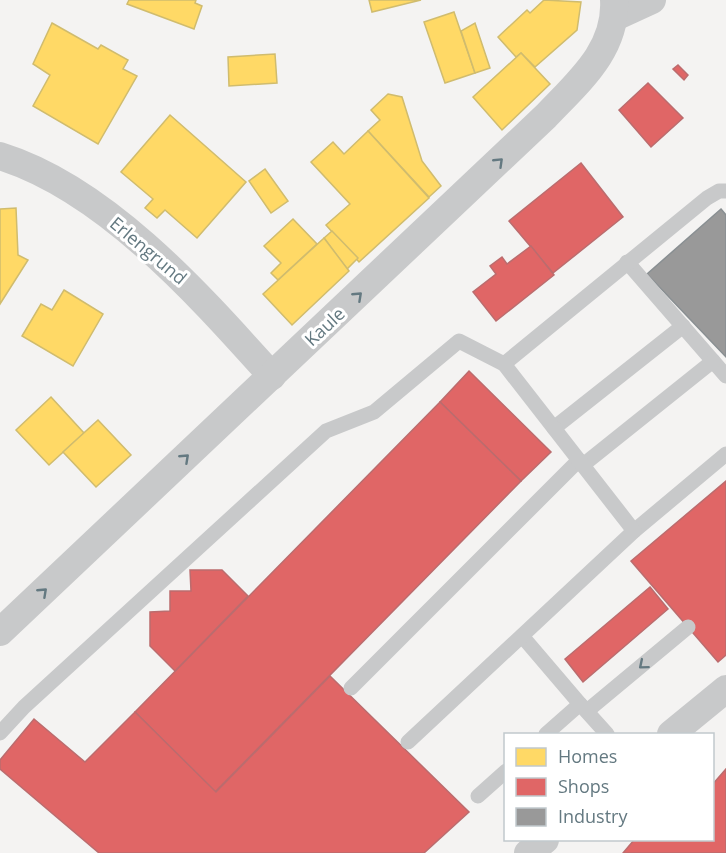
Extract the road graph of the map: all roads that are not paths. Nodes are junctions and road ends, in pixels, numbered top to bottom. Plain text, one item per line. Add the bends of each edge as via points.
1 (652, 0) edge
2 (614, 9) edge
3 (0, 156) edge
4 (726, 191) edge
5 (627, 262) junction
6 (683, 326) junction
7 (713, 361) junction
8 (504, 364) junction
9 (272, 376) junction
10 (726, 376) edge
11 (554, 428) junction
12 (726, 454) edge
13 (581, 462) junction
14 (634, 531) junction
15 (688, 627) dead end
16 (0, 632) edge
17 (522, 636) junction
18 (351, 688) dead end
19 (726, 689) edge
20 (583, 708) junction
21 (0, 733) edge
22 (549, 733) edge
23 (605, 733) edge
24 (673, 733) edge
25 (408, 742) dead end
26 (504, 773) edge
27 (478, 796) dead end
28 (543, 841) edge
29 (528, 853) edge

1 - 2 street
9 -> 2 street, Kaule via 546,116 590,69 607,43
3 - 9 street, Erlengrund via 25,164 81,196 171,267
4 - 5 lane via 706,198
5 - 6 lane
5 - 8 lane
6 - 7 lane
6 - 11 lane
7 - 10 lane
7 - 13 lane
8 - 11 lane
8 - 21 lane via 459,341 374,412 326,431
16 -> 9 street, Kaule
11 - 13 lane
12 - 14 lane
13 - 14 lane
13 - 18 lane
14 - 17 lane
15 -> 20 lane
17 - 20 lane
17 - 25 lane
19 - 24 street
20 - 22 lane
20 - 23 lane
26 - 27 lane
28 - 29 street

